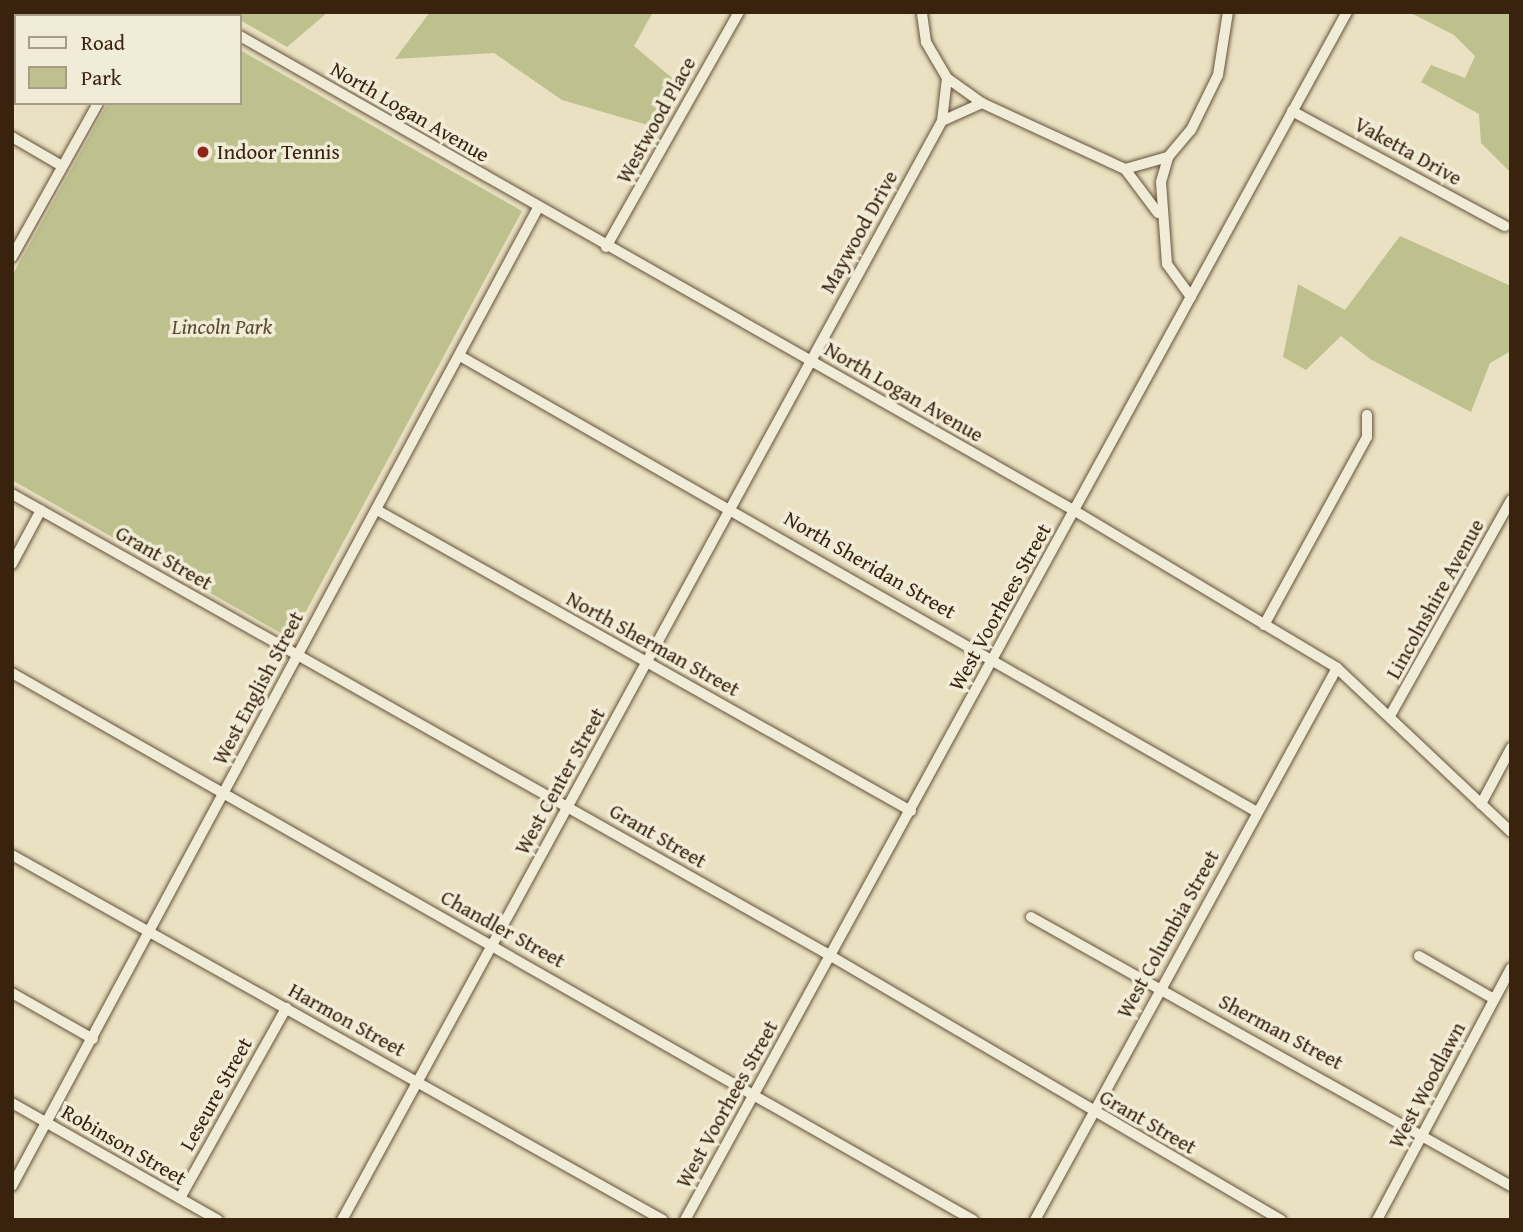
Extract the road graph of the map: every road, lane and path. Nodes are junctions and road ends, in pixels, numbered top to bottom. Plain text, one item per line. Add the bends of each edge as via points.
1 (738, 12) edge
2 (922, 12) edge
3 (1228, 12) edge
4 (1347, 12) edge
5 (242, 37) edge
6 (947, 78) junction
7 (982, 103) junction
8 (97, 105) edge
9 (1292, 111) junction
10 (942, 121) junction
11 (12, 137) edge
12 (1168, 157) junction
13 (62, 166) junction
14 (1125, 169) junction
15 (538, 208) junction
16 (1158, 213) junction
17 (1504, 226) dead end
18 (606, 247) junction
19 (12, 257) edge
20 (1191, 297) junction
21 (460, 356) junction
22 (811, 361) junction
23 (1367, 415) dead end
24 (12, 494) edge
25 (1511, 500) edge
26 (731, 508) junction
27 (41, 510) junction
28 (377, 510) junction
29 (1075, 511) junction
30 (12, 564) edge
31 (1264, 625) junction
32 (297, 656) junction
33 (994, 660) junction
34 (647, 662) junction
35 (1337, 668) junction
36 (12, 673) edge
37 (1391, 714) junction
38 (1511, 748) edge
39 (223, 794) junction
40 (1480, 804) junction
41 (569, 807) junction
42 (911, 811) junction
43 (1257, 812) junction
44 (1511, 832) edge
45 (12, 855) edge
46 (1031, 917) dead end
47 (149, 932) junction
48 (494, 946) junction
49 (1419, 956) dead end
50 (831, 957) junction
51 (1511, 968) edge
52 (1160, 990) junction
53 (12, 993) edge
54 (1494, 999) junction
55 (286, 1008) junction
56 (93, 1039) junction
57 (419, 1082) junction
58 (755, 1092) junction
59 (12, 1103) edge
60 (1093, 1113) junction
61 (48, 1123) junction
62 (1422, 1135) junction
63 (12, 1186) edge
64 (1511, 1186) edge
65 (180, 1198) junction
66 (218, 1220) edge
67 (342, 1220) edge
68 (663, 1220) edge
69 (685, 1220) edge
70 (973, 1220) edge
71 (1035, 1220) edge
72 (1281, 1220) edge
73 (1377, 1220) edge

1 - 18 street, Westwood Place
2 - 6 street via 926,42
3 - 12 street via 1218,75 1191,130
4 - 9 street, West Voorhees Street
5 - 15 street, North Logan Avenue
6 - 7 street
6 - 10 street, Maywood Drive
7 - 10 street
7 - 14 street
8 - 13 street
9 - 17 street, Vaketta Drive
9 - 20 street, West Voorhees Street
10 - 22 street, Maywood Drive
11 - 13 street
12 - 14 street
12 - 16 street
13 - 19 street
14 - 16 street
15 - 18 street, North Logan Avenue
15 - 21 street, West English Street
16 - 20 street via 1172,279
18 - 22 street, North Logan Avenue
20 - 29 street, West Voorhees Street
21 - 26 street, North Sheridan Street
21 - 28 street, West English Street
22 - 26 street, West Center Street
22 - 29 street, North Logan Avenue
23 - 31 street via 1367,437
24 - 27 street, Grant Street
25 - 37 street, Lincolnshire Avenue
26 - 33 street, North Sheridan Street
26 - 34 street, West Center Street
27 - 30 street
27 - 32 street, Grant Street
28 - 32 street, West English Street
28 - 34 street, North Sherman Street
29 - 31 street, North Logan Avenue
29 - 33 street, West Voorhees Street
31 - 35 street, North Logan Avenue
32 - 39 street, West English Street
32 - 41 street, Grant Street
33 - 42 street, West Voorhees Street
33 - 43 street, North Sheridan Street
34 - 41 street, West Center Street
34 - 42 street, North Sherman Street
35 - 37 street, North Logan Avenue
35 - 43 street, West Columbia Street
36 - 39 street, Chandler Street
37 - 40 street, North Logan Avenue
38 - 40 street
39 - 47 street, West English Street
39 - 48 street, Chandler Street
40 - 44 street, North Logan Avenue
41 - 48 street, West Center Street
41 - 50 street, Grant Street
42 - 50 street, West Voorhees Street
43 - 52 street, West Columbia Street
45 - 47 street, Harmon Street
46 - 52 street, Sherman Street
47 - 55 street, Harmon Street
47 - 56 street, West English Street
48 - 57 street, West Center Street
48 - 58 street, Chandler Street
49 - 54 street
50 - 58 street, West Voorhees Street
50 - 60 street, Grant Street
51 - 54 street, West Woodlawn
52 - 60 street, West Columbia Street
52 - 62 street, Sherman Street
53 - 56 street
54 - 62 street, West Woodlawn
55 - 57 street, Harmon Street
55 - 65 street, Leseure Street
56 - 61 street, West English Street
57 - 67 street, West Center Street
57 - 68 street, Harmon Street
58 - 69 street, West Voorhees Street
58 - 70 street, Chandler Street
59 - 61 street, Robinson Street
60 - 71 street, West Columbia Street
60 - 72 street, Grant Street
61 - 63 street, West English Street
61 - 65 street, Robinson Street
62 - 64 street, Sherman Street
62 - 73 street, West Woodlawn
65 - 66 street, Robinson Street

